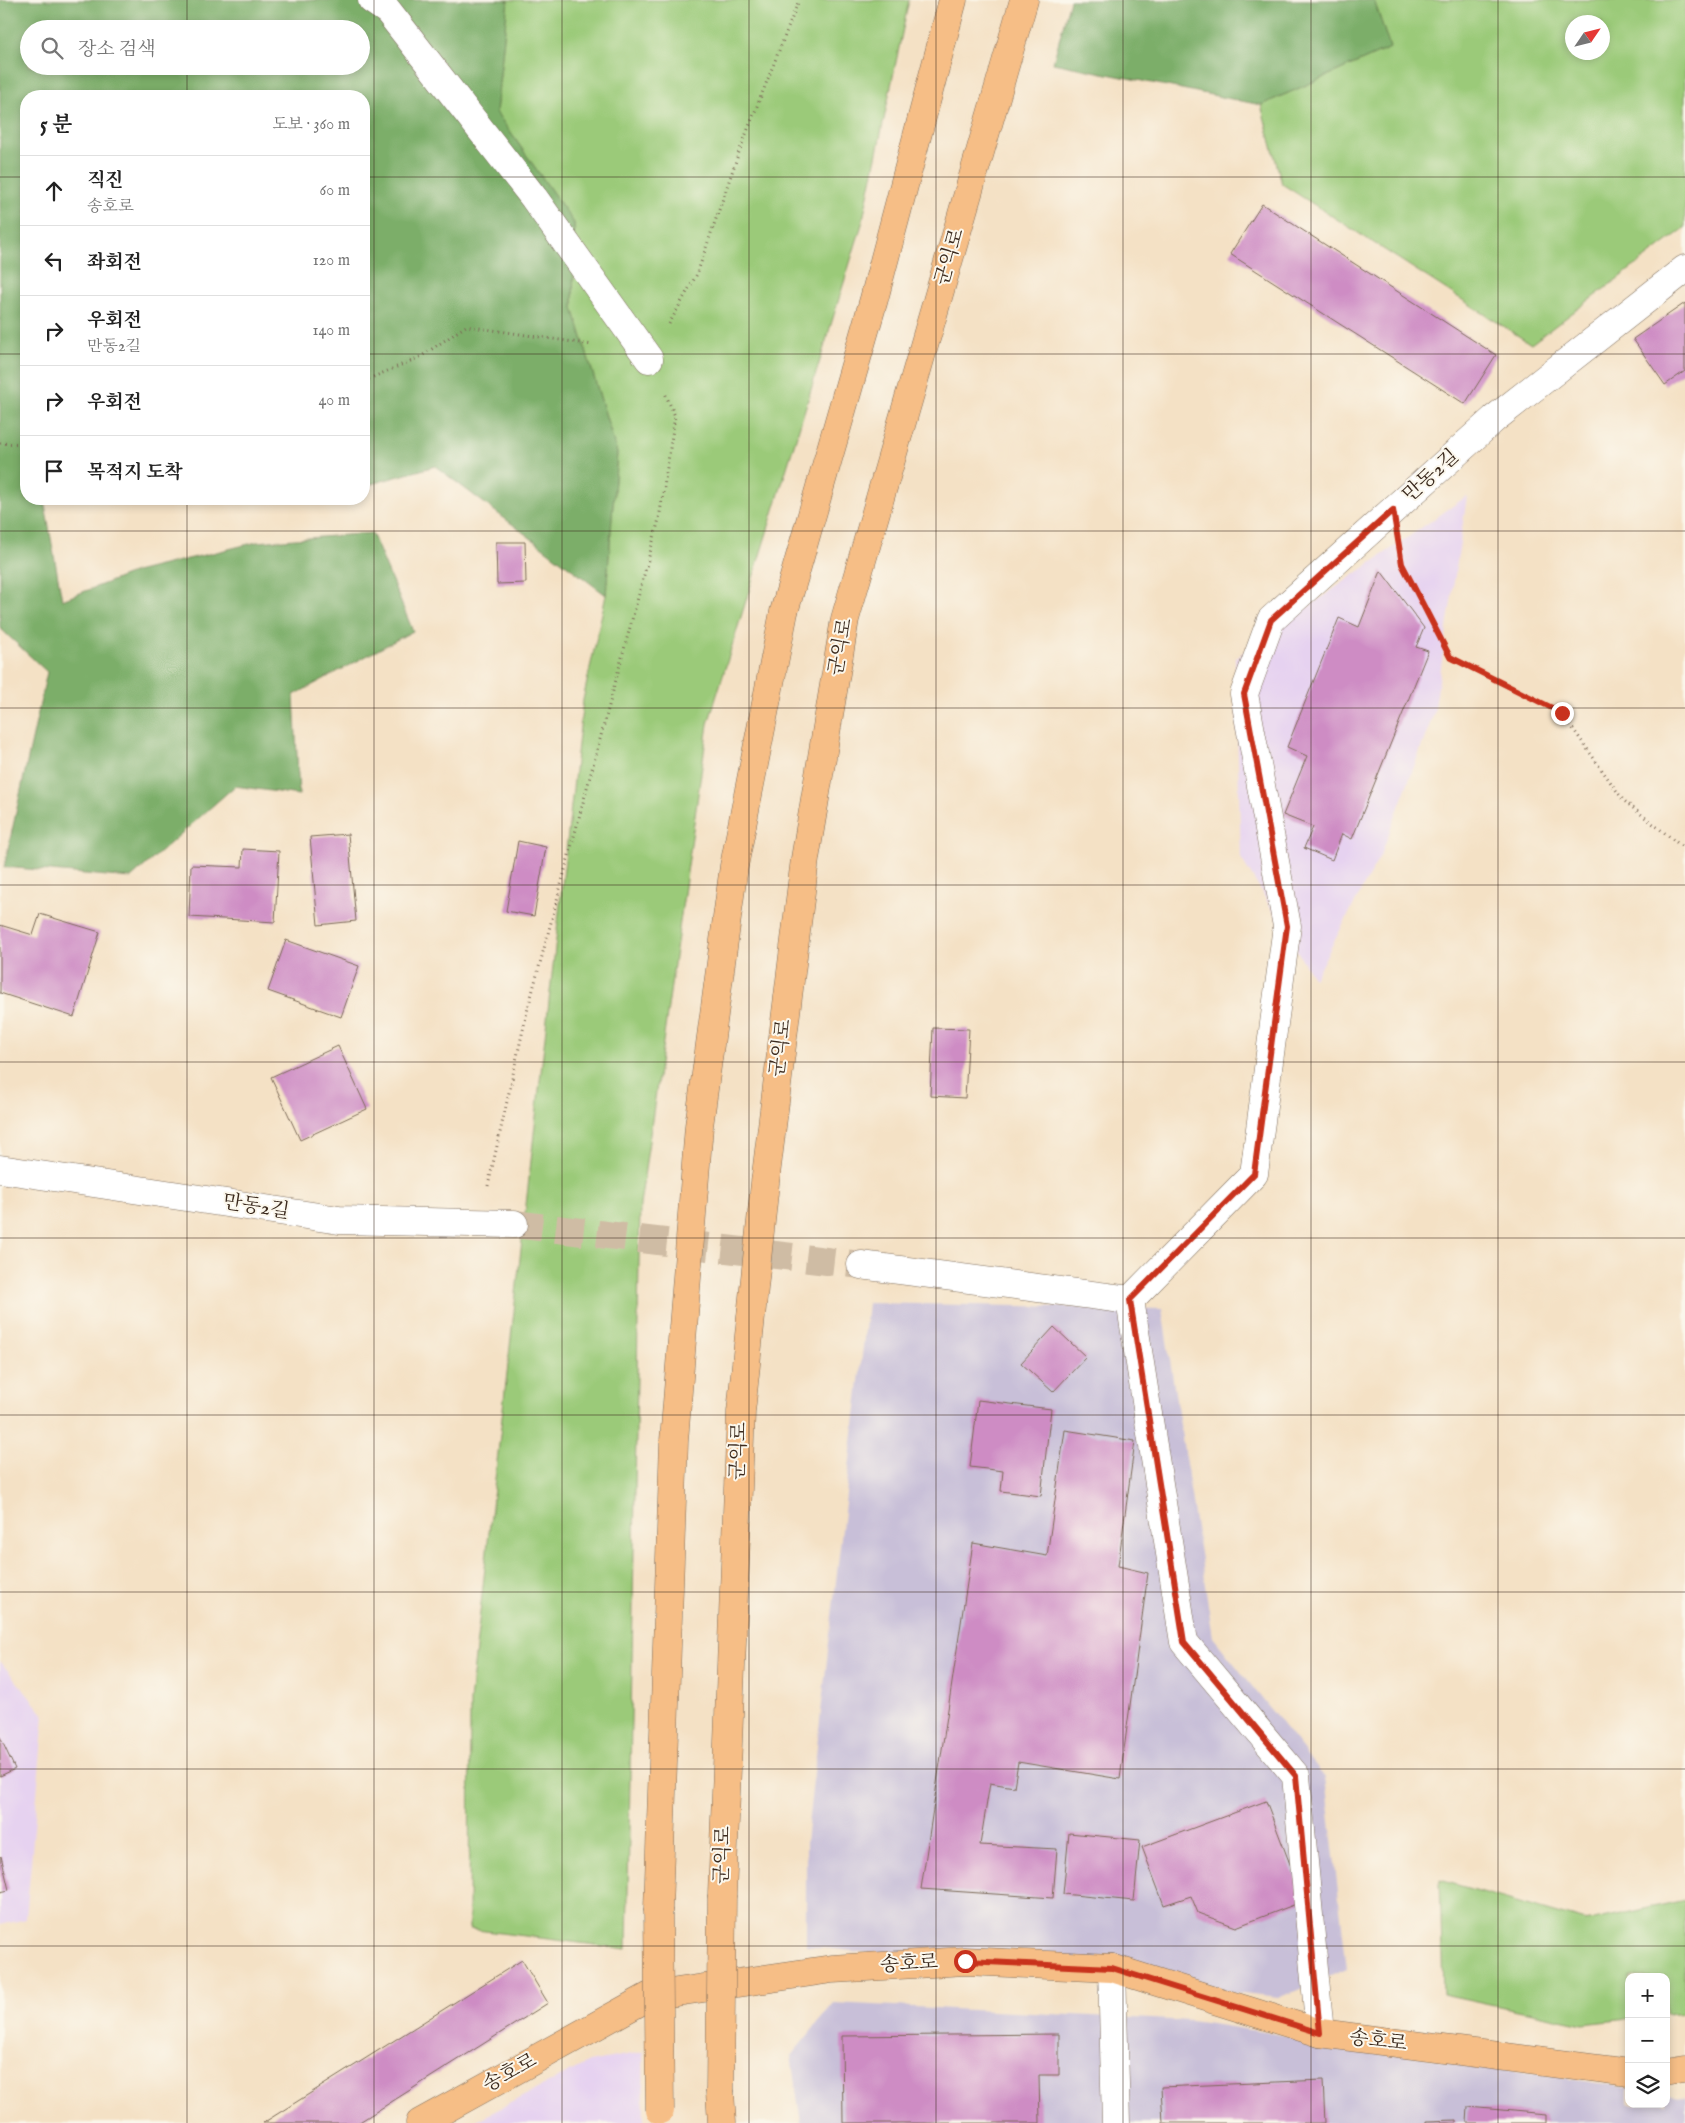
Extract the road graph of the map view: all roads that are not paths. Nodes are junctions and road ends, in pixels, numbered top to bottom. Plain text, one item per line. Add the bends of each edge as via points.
1 (372, 0) edge
2 (953, 0) edge
3 (1024, 0) edge
4 (1685, 269) edge
5 (649, 359) road end
6 (0, 1169) edge
7 (514, 1224) tunnel mouth
8 (861, 1265) tunnel mouth
9 (1130, 1300) junction
10 (1112, 1968) junction
11 (1320, 2033) junction
12 (1685, 2068) edge
13 (1670, 2070) edge
14 (1625, 2073) edge
15 (660, 2116) edge
16 (420, 2123) edge
17 (722, 2123) edge
18 (1116, 2123) edge

1 - 5 street via 388,11 534,198
2 - 15 main road, bridge via 874,299 784,612 734,866 700,1126 674,1440 658,1909
3 - 17 main road, 군익로, bridge via 845,619 805,859 766,1173 741,1412 722,1895
4 - 9 street, 만동2길 via 1494,419 1271,620 1244,694 1287,926 1254,1174
6 - 7 street, 만동2길 via 339,1220
8 - 9 street
9 - 11 street via 1184,1642 1296,1776
10 - 11 main road, 송호로
10 - 16 main road, 송호로 via 965,1961 832,1969 650,1996
10 - 18 street
11 - 14 main road, 송호로
12 - 13 main road

